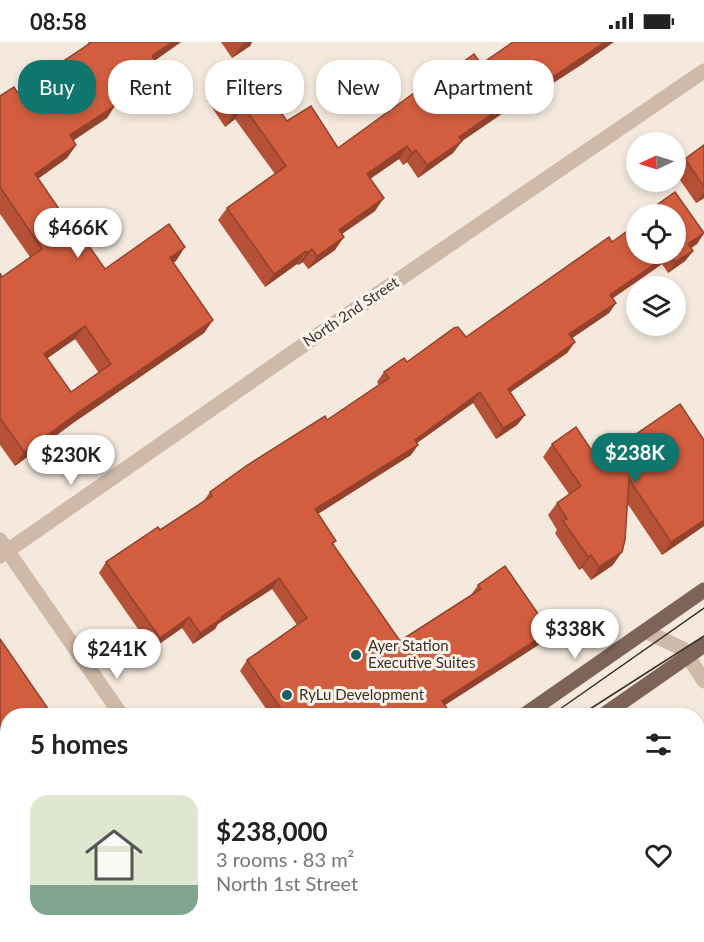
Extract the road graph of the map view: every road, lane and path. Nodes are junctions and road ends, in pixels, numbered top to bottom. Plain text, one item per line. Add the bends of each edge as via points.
1 (704, 71) edge
2 (3, 549) edge
3 (704, 590) edge
4 (645, 631) junction
5 (704, 645) edge
6 (687, 656) junction
7 (704, 681) edge
8 (116, 708) edge
9 (534, 708) edge
10 (613, 708) edge

1 - 2 street, North 2nd Street
2 - 8 street
3 - 4 main road
4 - 6 street via 683,649
4 - 9 main road
5 - 6 main road
6 - 7 street
6 - 10 main road

